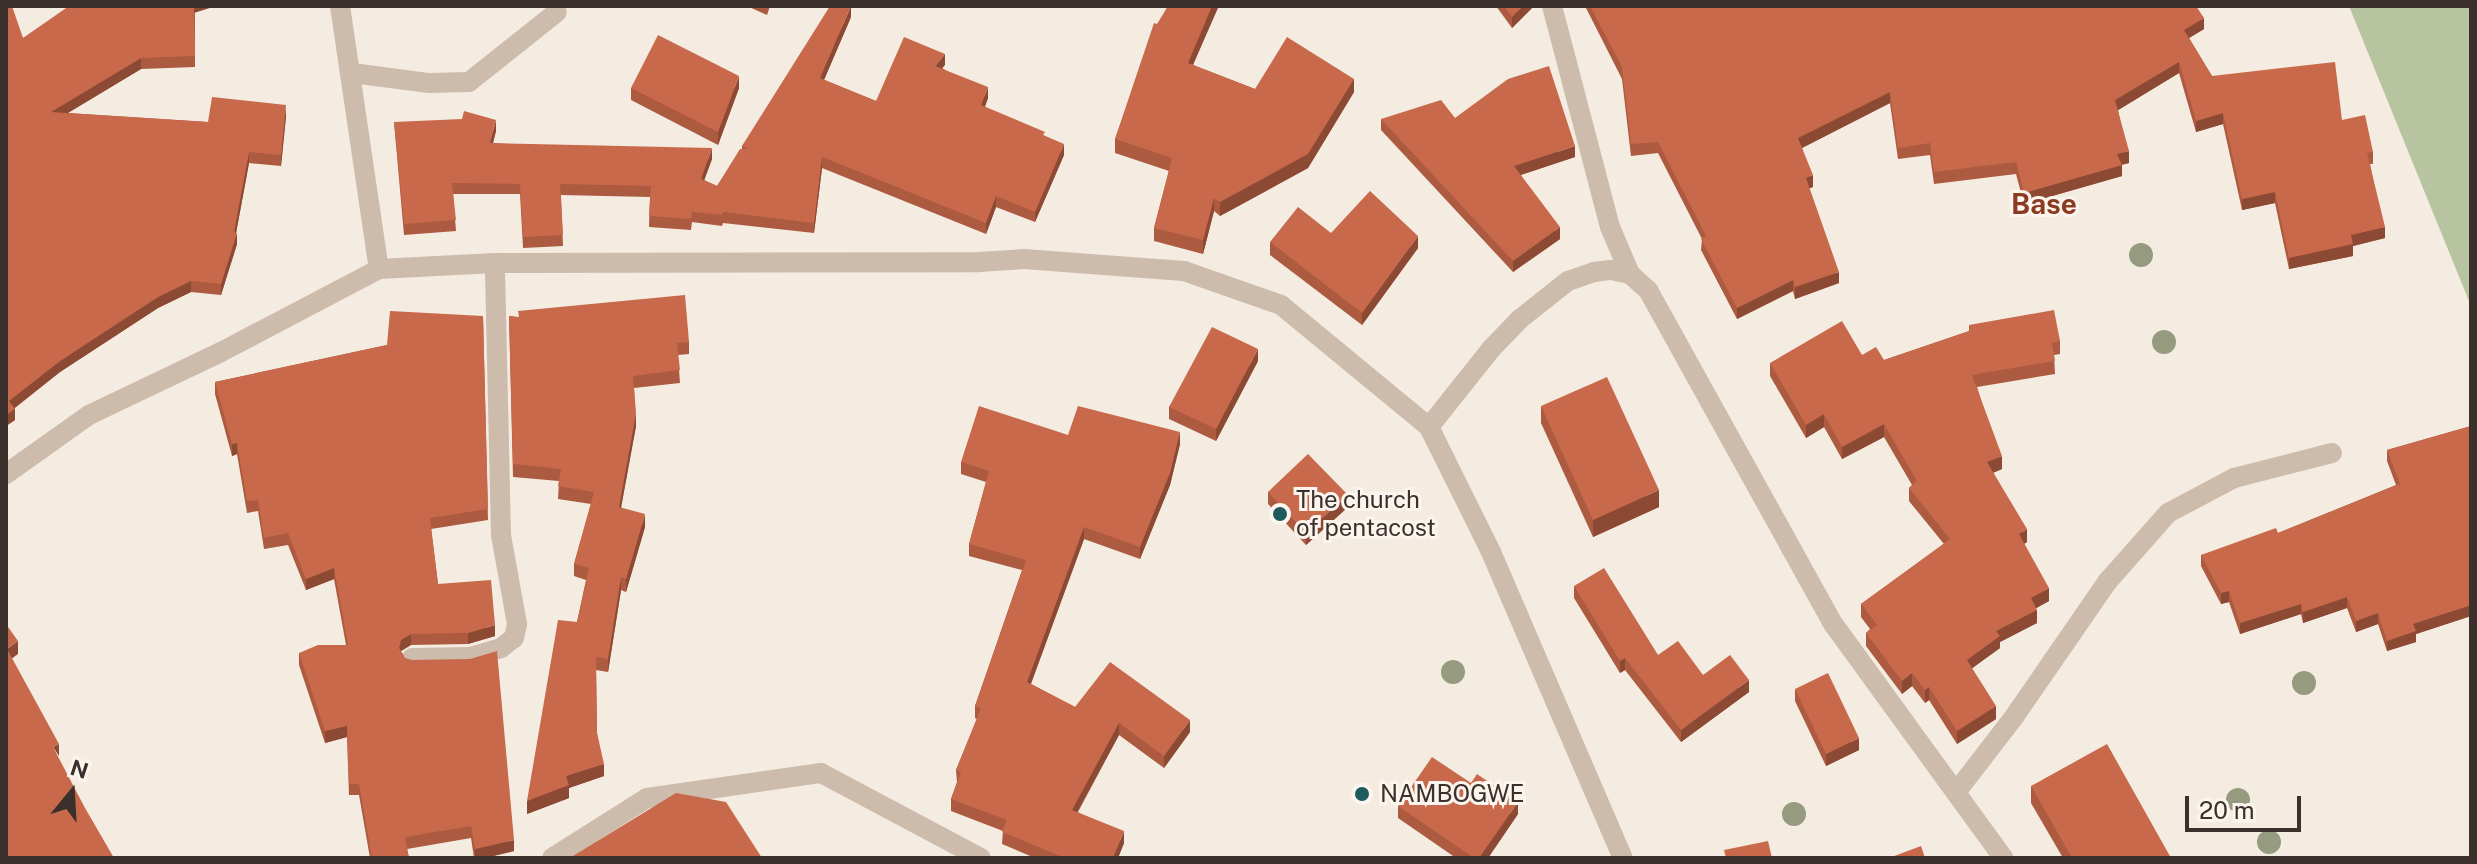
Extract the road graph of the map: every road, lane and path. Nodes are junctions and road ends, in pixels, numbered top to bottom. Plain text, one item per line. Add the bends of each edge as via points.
1 (340, 6) edge
2 (1552, 6) edge
3 (557, 12) dead end
4 (352, 73) junction
5 (495, 263) junction
6 (379, 269) junction
7 (1630, 274) junction
8 (1429, 427) junction
9 (2332, 453) dead end
10 (6, 474) edge
11 (412, 658) edge
12 (1957, 791) junction
13 (552, 858) edge
14 (981, 858) edge
15 (1623, 858) edge
16 (2003, 858) edge

1 - 4 street
2 - 7 street via 1610,227
3 - 4 street via 469,82 429,83
4 - 6 street
5 - 6 street
5 - 8 street via 1024,259 1184,271 1281,305
5 - 11 street via 501,535 517,624 514,638 501,648 470,657
6 - 10 street via 89,415
7 - 8 street via 1602,271 1568,281 1491,349
7 - 12 street via 1648,290 1834,625
8 - 15 street via 1491,552
9 - 12 street via 2234,478 2168,513 2107,582
12 - 16 street
13 - 14 street via 647,798 821,773

